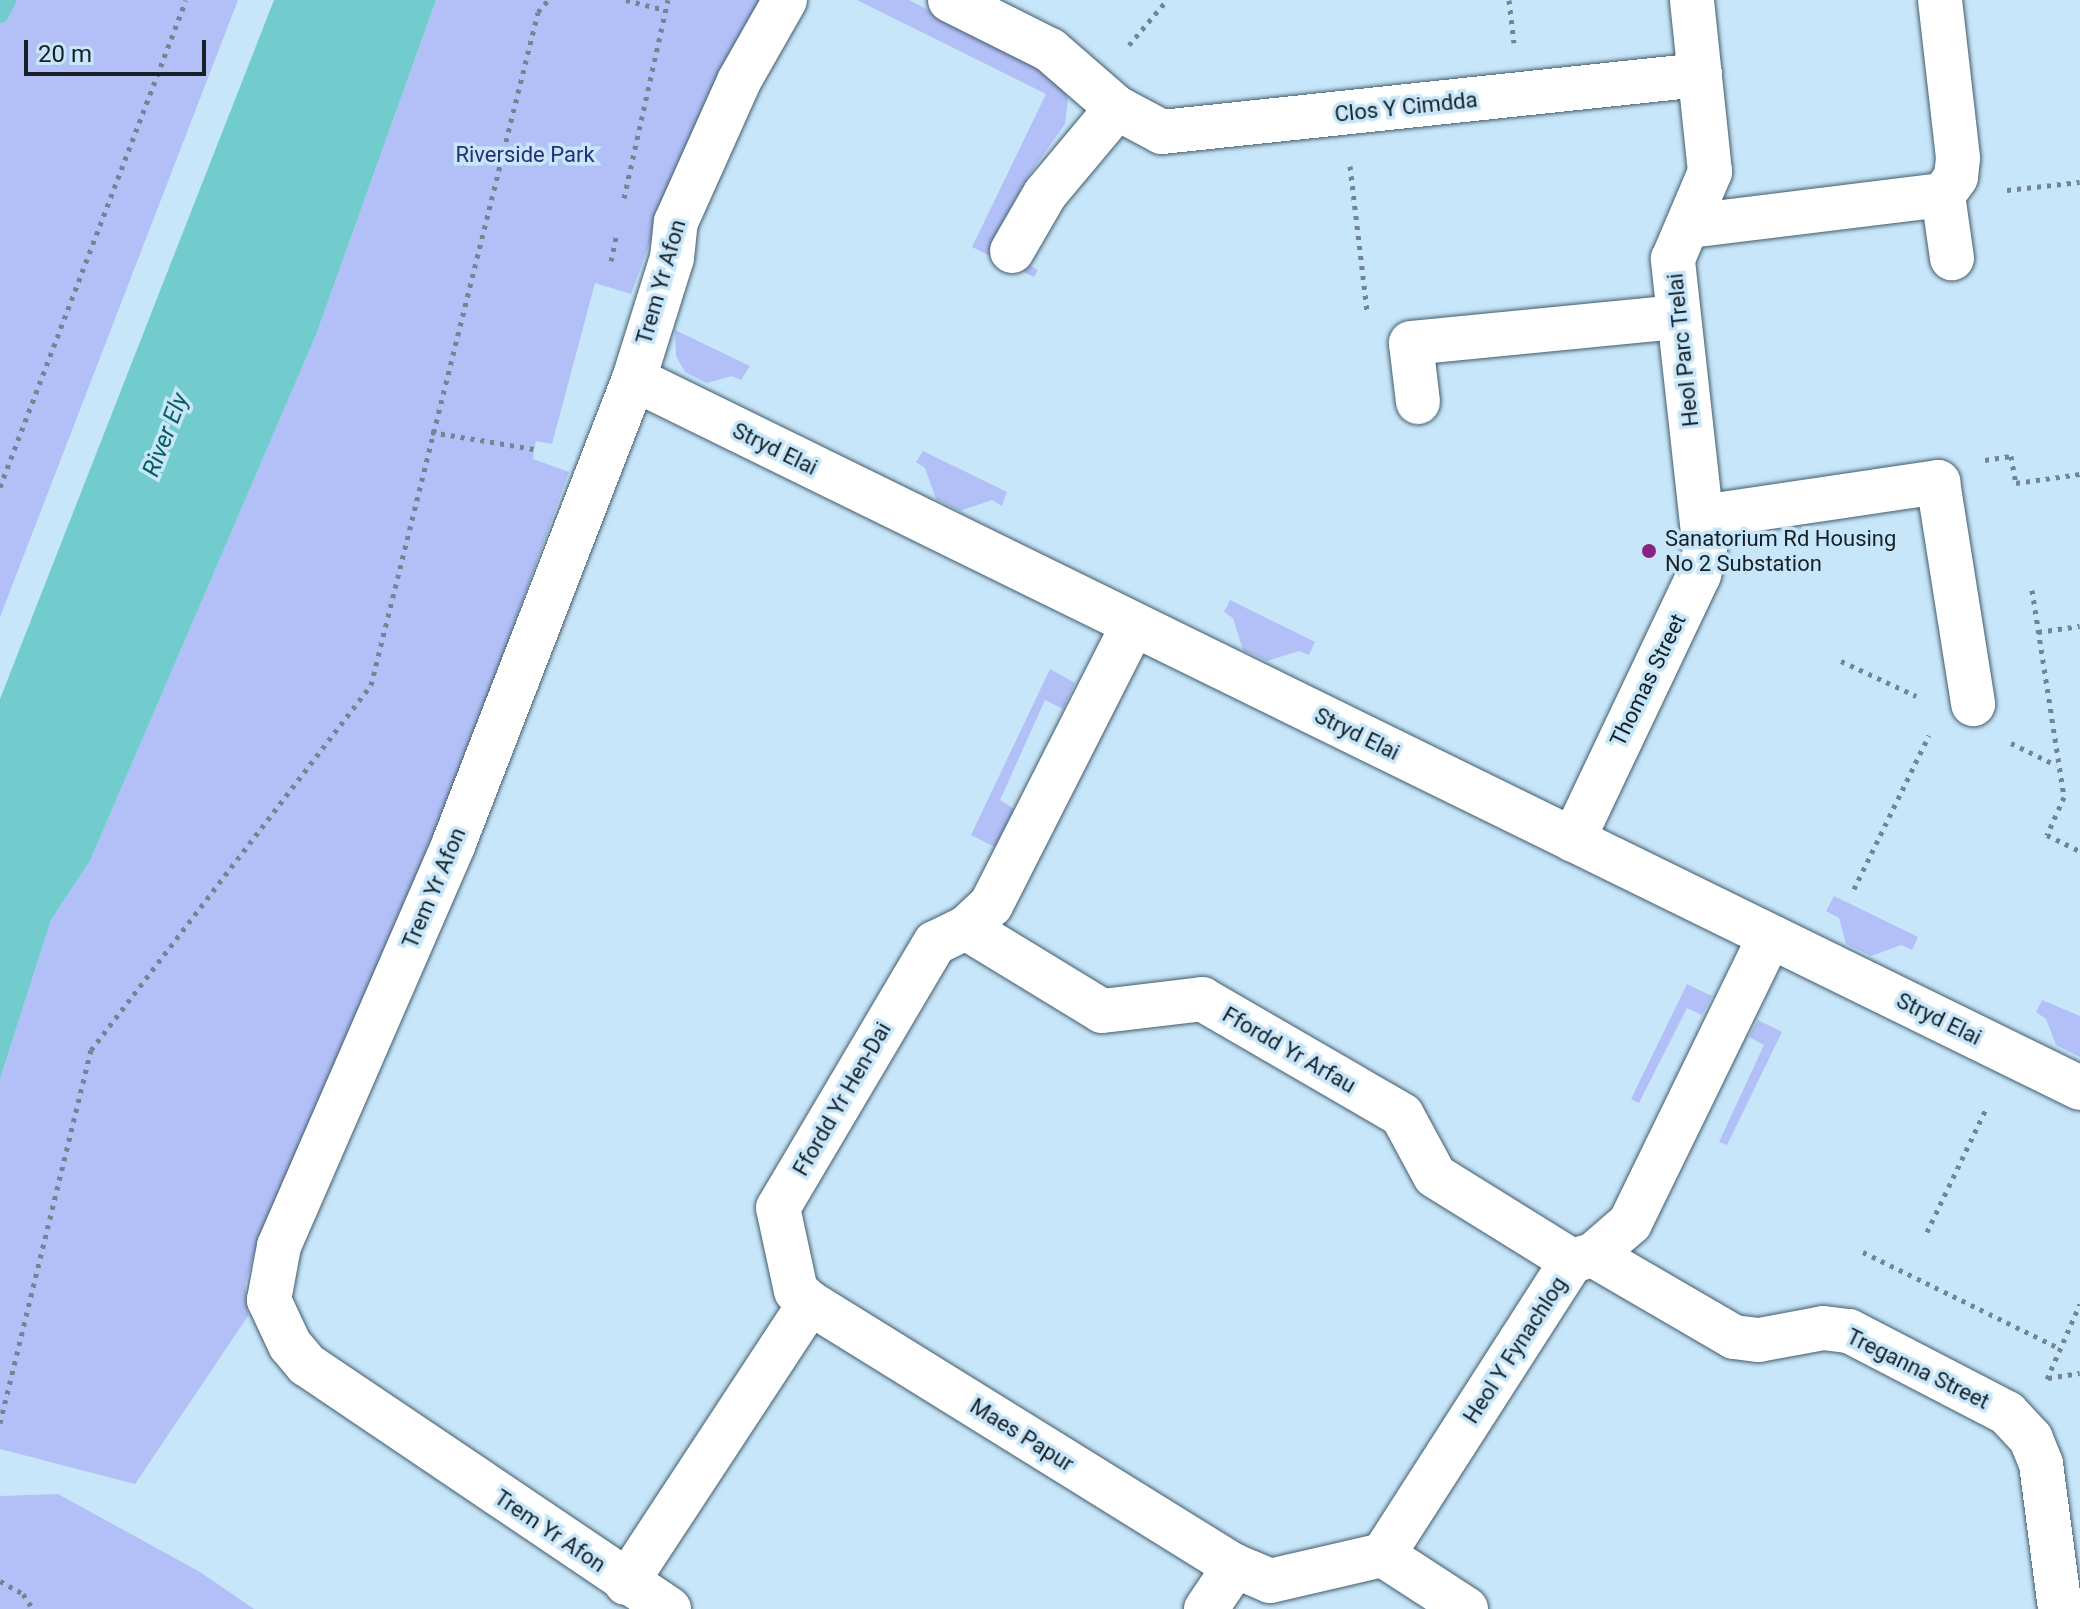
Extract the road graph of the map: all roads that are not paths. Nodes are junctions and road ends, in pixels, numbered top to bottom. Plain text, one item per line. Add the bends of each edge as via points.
1 (785, 0) edge
2 (950, 0) edge
3 (1692, 0) edge
4 (1940, 0) edge
5 (1700, 75) junction
6 (1117, 108) junction
7 (1943, 195) junction
8 (1690, 226) junction
9 (1012, 251) dead end
10 (1952, 258) dead end
11 (1677, 317) junction
12 (634, 379) junction
13 (1418, 402) dead end
14 (1702, 517) junction
15 (1133, 625) junction
16 (1954, 713) road end
17 (1573, 840) junction
18 (966, 928) junction
19 (1770, 936) junction
20 (2080, 1088) edge
21 (1583, 1258) junction
22 (810, 1303) junction
23 (1383, 1555) junction
24 (1235, 1566) junction
25 (626, 1583) junction
26 (669, 1609) edge
27 (1206, 1609) edge
28 (1466, 1609) edge
29 (2060, 1609) edge

1 - 12 street, Trem Yr Afon via 739,81 676,222 672,258
2 - 6 street, Clos Y Cimdda via 1050,50
3 - 5 street, Heol Parc Trelai
4 - 7 street via 1958,158 1956,177
5 - 6 street, Clos Y Cimdda via 1162,132
5 - 8 street, Heol Parc Trelai via 1710,172
6 - 9 street via 1045,194
7 - 8 street
7 - 10 street
8 - 11 street, Heol Parc Trelai via 1673,259
11 - 13 street via 1411,343
11 - 14 street, Heol Parc Trelai
12 - 15 street, Stryd Elai
12 - 25 street, Trem Yr Afon via 454,843 279,1246 269,1300 290,1345 307,1365
14 - 16 street via 1938,482
14 - 17 street, Thomas Street via 1705,551 1699,575
15 - 17 street, Stryd Elai
15 - 18 street, Ffordd Yr Hen-Dai via 991,905
17 - 19 street, Stryd Elai
18 - 21 street, Ffordd Yr Arfau via 1102,1011 1202,999 1402,1115 1435,1176
18 - 22 street, Ffordd Yr Hen-Dai via 935,943 778,1208 796,1291
19 - 20 street, Stryd Elai
19 - 21 street, Heol Y Fynachlog via 1630,1223
21 - 23 street, Heol Y Fynachlog
21 - 29 street, Treganna Street via 1734,1337 1759,1340 1823,1328 1849,1331 2007,1413 2031,1439 2041,1464
22 - 24 street, Maes Papur
22 - 25 street
23 - 24 street via 1270,1581
23 - 28 street
24 - 27 street
25 - 26 street, Trem Yr Afon

